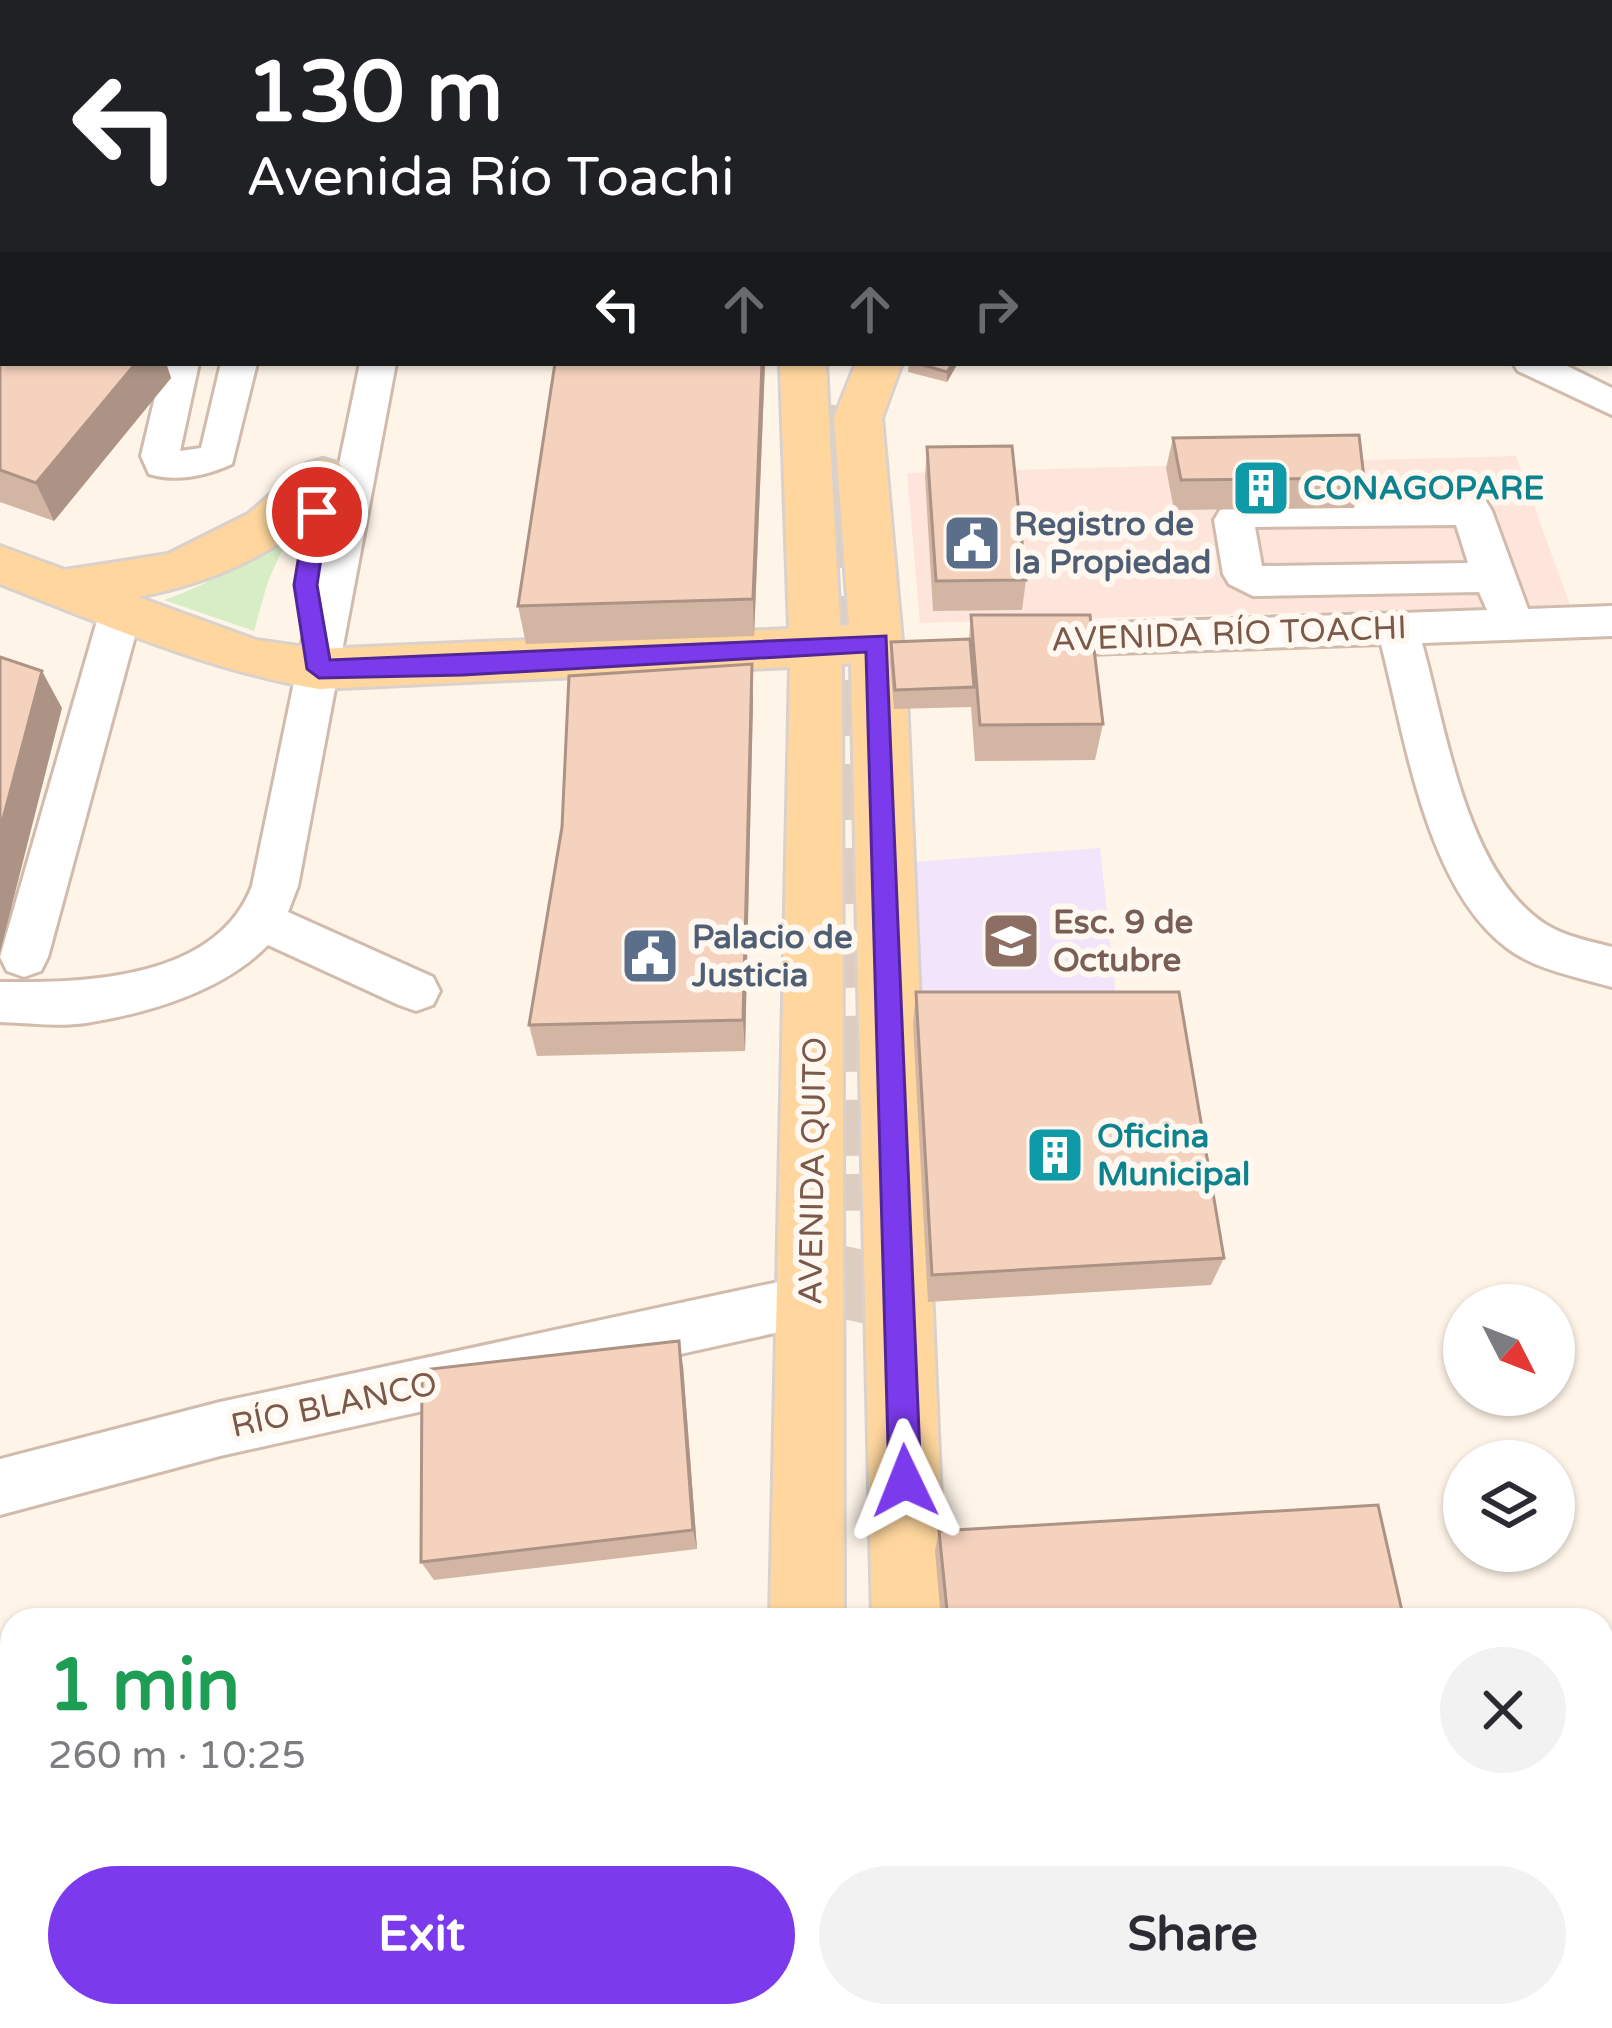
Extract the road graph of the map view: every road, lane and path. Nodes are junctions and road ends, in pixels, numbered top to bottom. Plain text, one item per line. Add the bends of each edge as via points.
1 (180, 366) edge
2 (237, 366) edge
3 (345, 366) edge
4 (377, 366) edge
5 (802, 366) edge
6 (877, 366) edge
7 (1537, 366) edge
8 (1612, 403) edge
9 (323, 476) junction
10 (0, 565) edge
11 (1492, 577) junction
12 (55, 588) junction
13 (120, 614) junction
14 (1612, 621) edge
15 (1514, 623) junction
16 (1398, 629) junction
17 (899, 642) junction
18 (986, 642) edge
19 (816, 647) junction
20 (319, 669) junction
21 (262, 921) junction
22 (24, 957) dead end
23 (1612, 967) edge
24 (416, 991) dead end
25 (0, 1002) edge
26 (838, 1312) junction
27 (0, 1487) edge
28 (813, 1608) edge
29 (903, 1608) edge
30 (908, 1608) edge

1 - 2 street via 164,466 218,455
3 - 9 street
4 - 20 street
5 - 19 main road, AVENIDA QUITO
6 - 17 main road via 858,418
7 - 8 street
9 - 12 main road via 277,520 211,561 162,577
9 - 20 street via 306,585
10 - 12 main road
11 - 11 street via 1472,511 1251,513 1234,520 1244,574 1253,581
11 - 15 street
12 - 13 main road
13 - 20 main road via 256,659
13 - 22 street
14 - 15 street, AVENIDA RÍO TOACHI
15 - 16 street, AVENIDA RÍO TOACHI
16 - 18 street, AVENIDA RÍO TOACHI
16 - 23 street via 1460,851 1501,916 1550,948
17 - 19 main road
17 - 30 main road
19 - 20 main road
19 - 26 main road, AVENIDA QUITO
20 - 21 street
21 - 24 street
21 - 25 street via 233,950 176,980 84,1004
26 - 27 street, RÍO BLANCO via 220,1430
26 - 28 main road via 832,1549
26 - 29 main road via 872,1516

